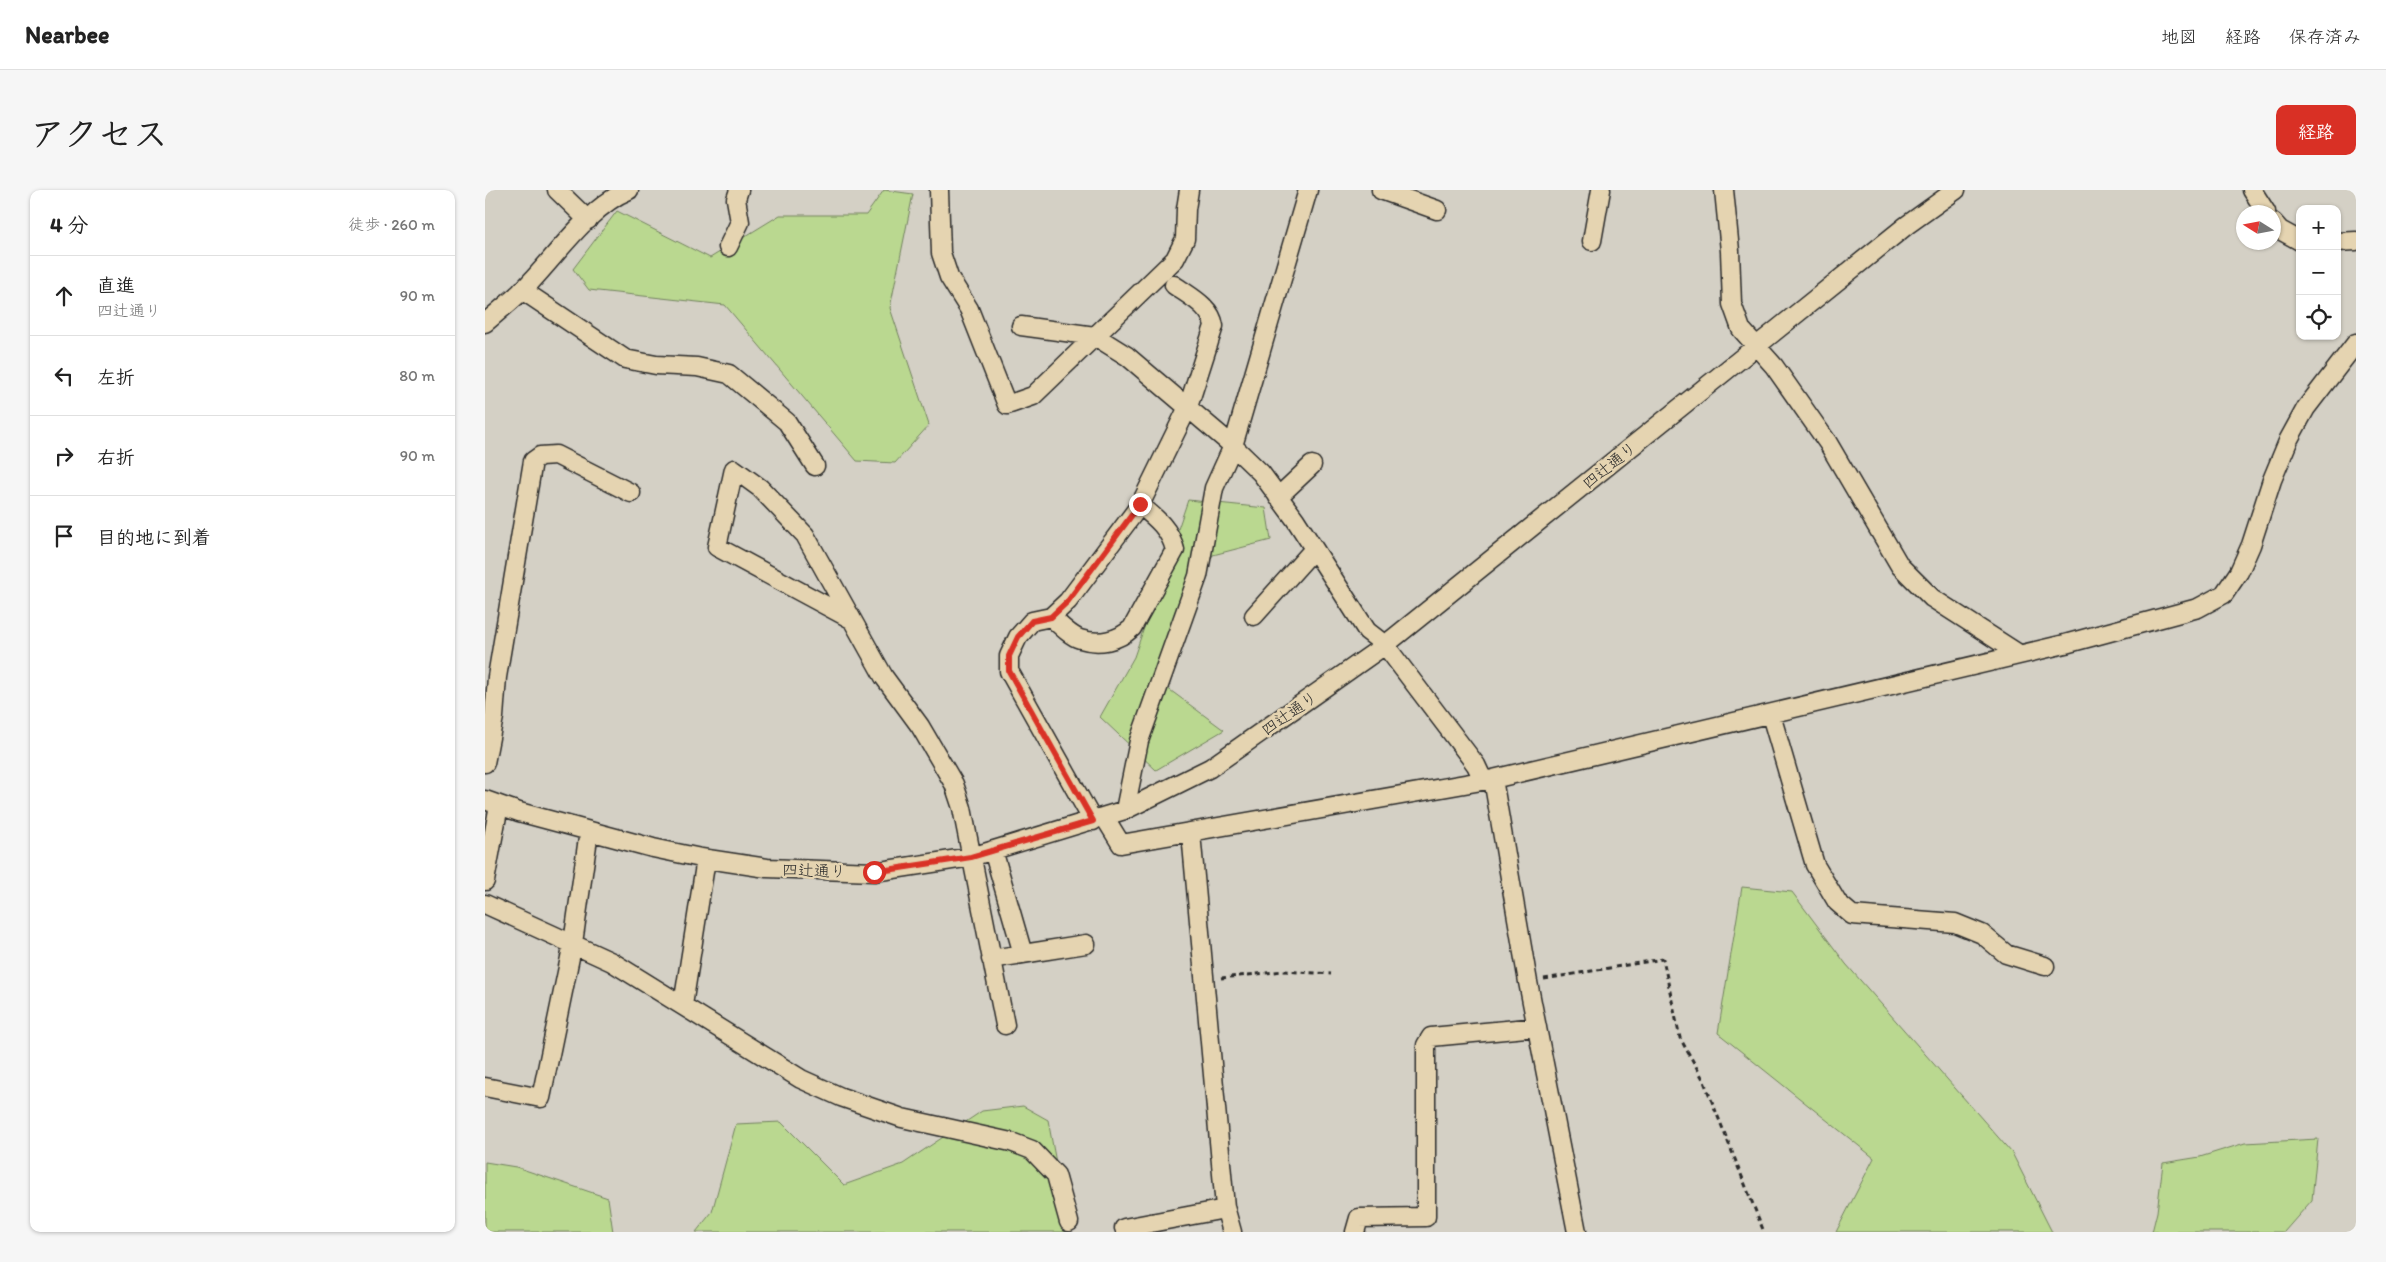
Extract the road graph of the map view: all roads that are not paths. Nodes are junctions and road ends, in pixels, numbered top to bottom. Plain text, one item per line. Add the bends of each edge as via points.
1 (557, 190) edge
2 (629, 190) edge
3 (739, 190) edge
4 (939, 190) edge
5 (1189, 190) edge
6 (1308, 190) edge
7 (1381, 190) edge
8 (1601, 190) edge
9 (1724, 190) edge
10 (1956, 190) edge
11 (2252, 190) edge
12 (2262, 205) edge
13 (1437, 210) dead end
14 (588, 220) junction
15 (2281, 231) edge
16 (2296, 239) edge
17 (1592, 241) dead end
18 (2356, 241) edge
19 (2341, 242) edge
20 (728, 247) dead end
21 (1174, 285) dead end
22 (522, 290) junction
23 (485, 323) edge
24 (1021, 326) dead end
25 (1095, 336) junction
26 (2356, 343) edge
27 (1757, 346) junction
28 (1188, 407) junction
29 (1233, 446) junction
30 (815, 466) dead end
31 (1312, 466) dead end
32 (631, 493) dead end
33 (1278, 497) junction
34 (1140, 504) junction
35 (1314, 549) junction
36 (1254, 616) dead end
37 (1051, 617) junction
38 (851, 619) junction
39 (1385, 645) junction
40 (2019, 654) junction
41 (1771, 715) junction
42 (485, 762) edge
43 (1488, 779) junction
44 (492, 802) edge
45 (1125, 810) junction
46 (1099, 819) junction
47 (589, 831) junction
48 (1191, 833) junction
49 (993, 850) junction
50 (971, 857) junction
51 (706, 859) junction
52 (485, 881) edge
53 (485, 904) edge
54 (573, 943) junction
55 (1086, 944) dead end
56 (1023, 954) junction
57 (991, 959) junction
58 (2045, 966) dead end
59 (683, 1005) junction
60 (1005, 1025) dead end
61 (1537, 1026) junction
62 (485, 1087) edge
63 (1225, 1209) junction
64 (1069, 1222) dead end
65 (1124, 1228) dead end
66 (1232, 1232) edge
67 (1355, 1232) edge
68 (1577, 1232) edge

1 - 14 street
2 - 14 street via 619,194
3 - 20 street via 736,199 740,222
4 - 25 street via 941,253 949,277 969,309 1007,405 1033,396
5 - 25 street via 1185,239 1175,259
6 - 29 street
7 - 13 street
8 - 17 street
9 - 27 street via 1732,304 1741,329
10 - 27 street, 四辻通り via 1907,225
11 - 12 street
14 - 22 street
15 - 16 street
18 - 19 street
21 - 28 street via 1213,317 1214,326
22 - 23 street
22 - 30 street via 625,359 729,374 787,422
24 - 25 street
25 - 28 street via 1127,356
26 - 40 street via 2306,408 2289,439 2251,545 2239,572 2224,594 2197,608
27 - 39 street, 四辻通り
27 - 40 street via 1828,443 1899,566 1932,598
28 - 29 street
28 - 34 street
29 - 33 street via 1261,473
29 - 45 street via 1214,488 1198,576 1139,741
31 - 33 street
32 - 42 street via 556,455 540,456 533,461
33 - 35 street
34 - 37 street via 1068,601
34 - 37 street via 1162,523 1172,537 1175,550 1132,628 1122,637 1104,642 1079,639
35 - 36 street
35 - 39 street via 1367,632
37 - 46 street via 1032,621 1018,637 1009,656 1009,671
38 - 38 street via 717,547 734,469 760,488 805,535
38 - 50 street via 884,678 920,726 954,784
39 - 43 street
39 - 45 street, 四辻通り via 1210,768
40 - 41 street
41 - 43 street
41 - 58 street via 1815,865 1837,902 1851,915 1955,924 1982,934 2006,954
43 - 48 street
43 - 61 street
44 - 47 street, 四辻通り
44 - 52 street
45 - 46 street, 四辻通り
46 - 48 street via 1121,844
46 - 49 street, 四辻通り
47 - 51 street, 四辻通り
47 - 54 street
48 - 63 street
49 - 50 street, 四辻通り
49 - 56 street
50 - 51 street, 四辻通り via 874,872 767,868
50 - 57 street
51 - 59 street
53 - 54 street
54 - 59 street via 612,962
54 - 62 street via 541,1098
55 - 56 street
56 - 57 street
57 - 60 street
59 - 64 street via 801,1079 841,1097 902,1118 1011,1142 1032,1150 1056,1175
61 - 67 street via 1431,1036 1426,1045 1426,1217 1359,1218
61 - 68 street
63 - 65 street
63 - 66 street

